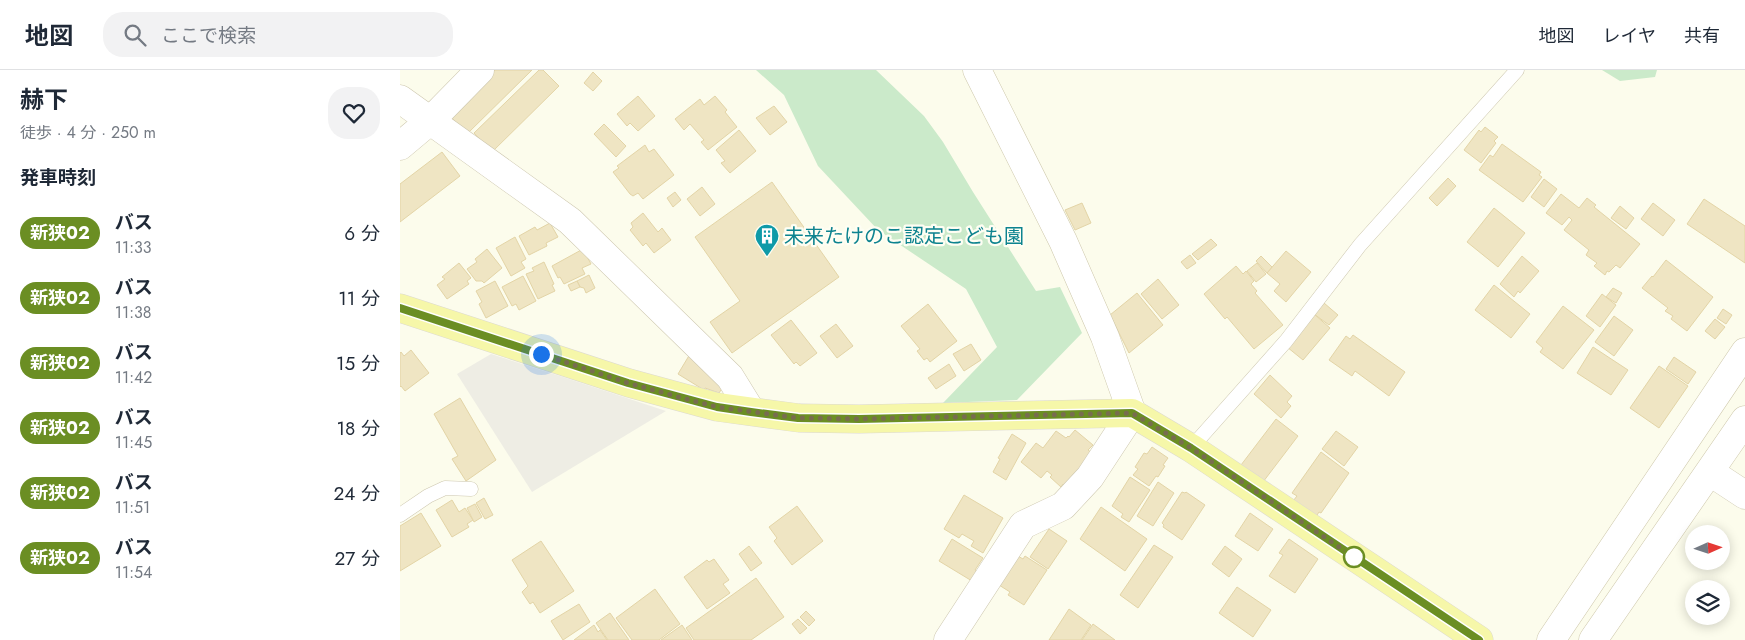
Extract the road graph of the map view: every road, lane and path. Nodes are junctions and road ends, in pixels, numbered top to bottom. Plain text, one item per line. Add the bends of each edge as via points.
1 (480, 70) edge
2 (977, 70) edge
3 (1518, 70) edge
4 (400, 99) edge
5 (431, 120) junction
6 (400, 146) edge
7 (400, 308) edge
8 (1745, 352) edge
9 (751, 412) junction
10 (1132, 413) junction
11 (1745, 420) edge
12 (1191, 448) junction
13 (1710, 472) junction
14 (470, 489) dead end
15 (1745, 495) edge
16 (400, 515) edge
17 (948, 640) edge
18 (1479, 640) edge
19 (1551, 640) edge
20 (1593, 640) edge

1 - 5 street
2 - 10 street via 1063,241 1105,337
3 - 12 lane via 1360,246 1286,341
4 - 5 street
5 - 6 street
5 - 9 street via 570,221 730,377
7 - 9 main road via 628,383 717,407
8 - 19 street
9 - 10 main road via 798,418 859,419
10 - 12 main road
10 - 17 street via 1090,477 1063,506 1023,525
11 - 13 street
12 - 18 main road
13 - 15 street
13 - 20 street
14 - 16 lane via 445,488

